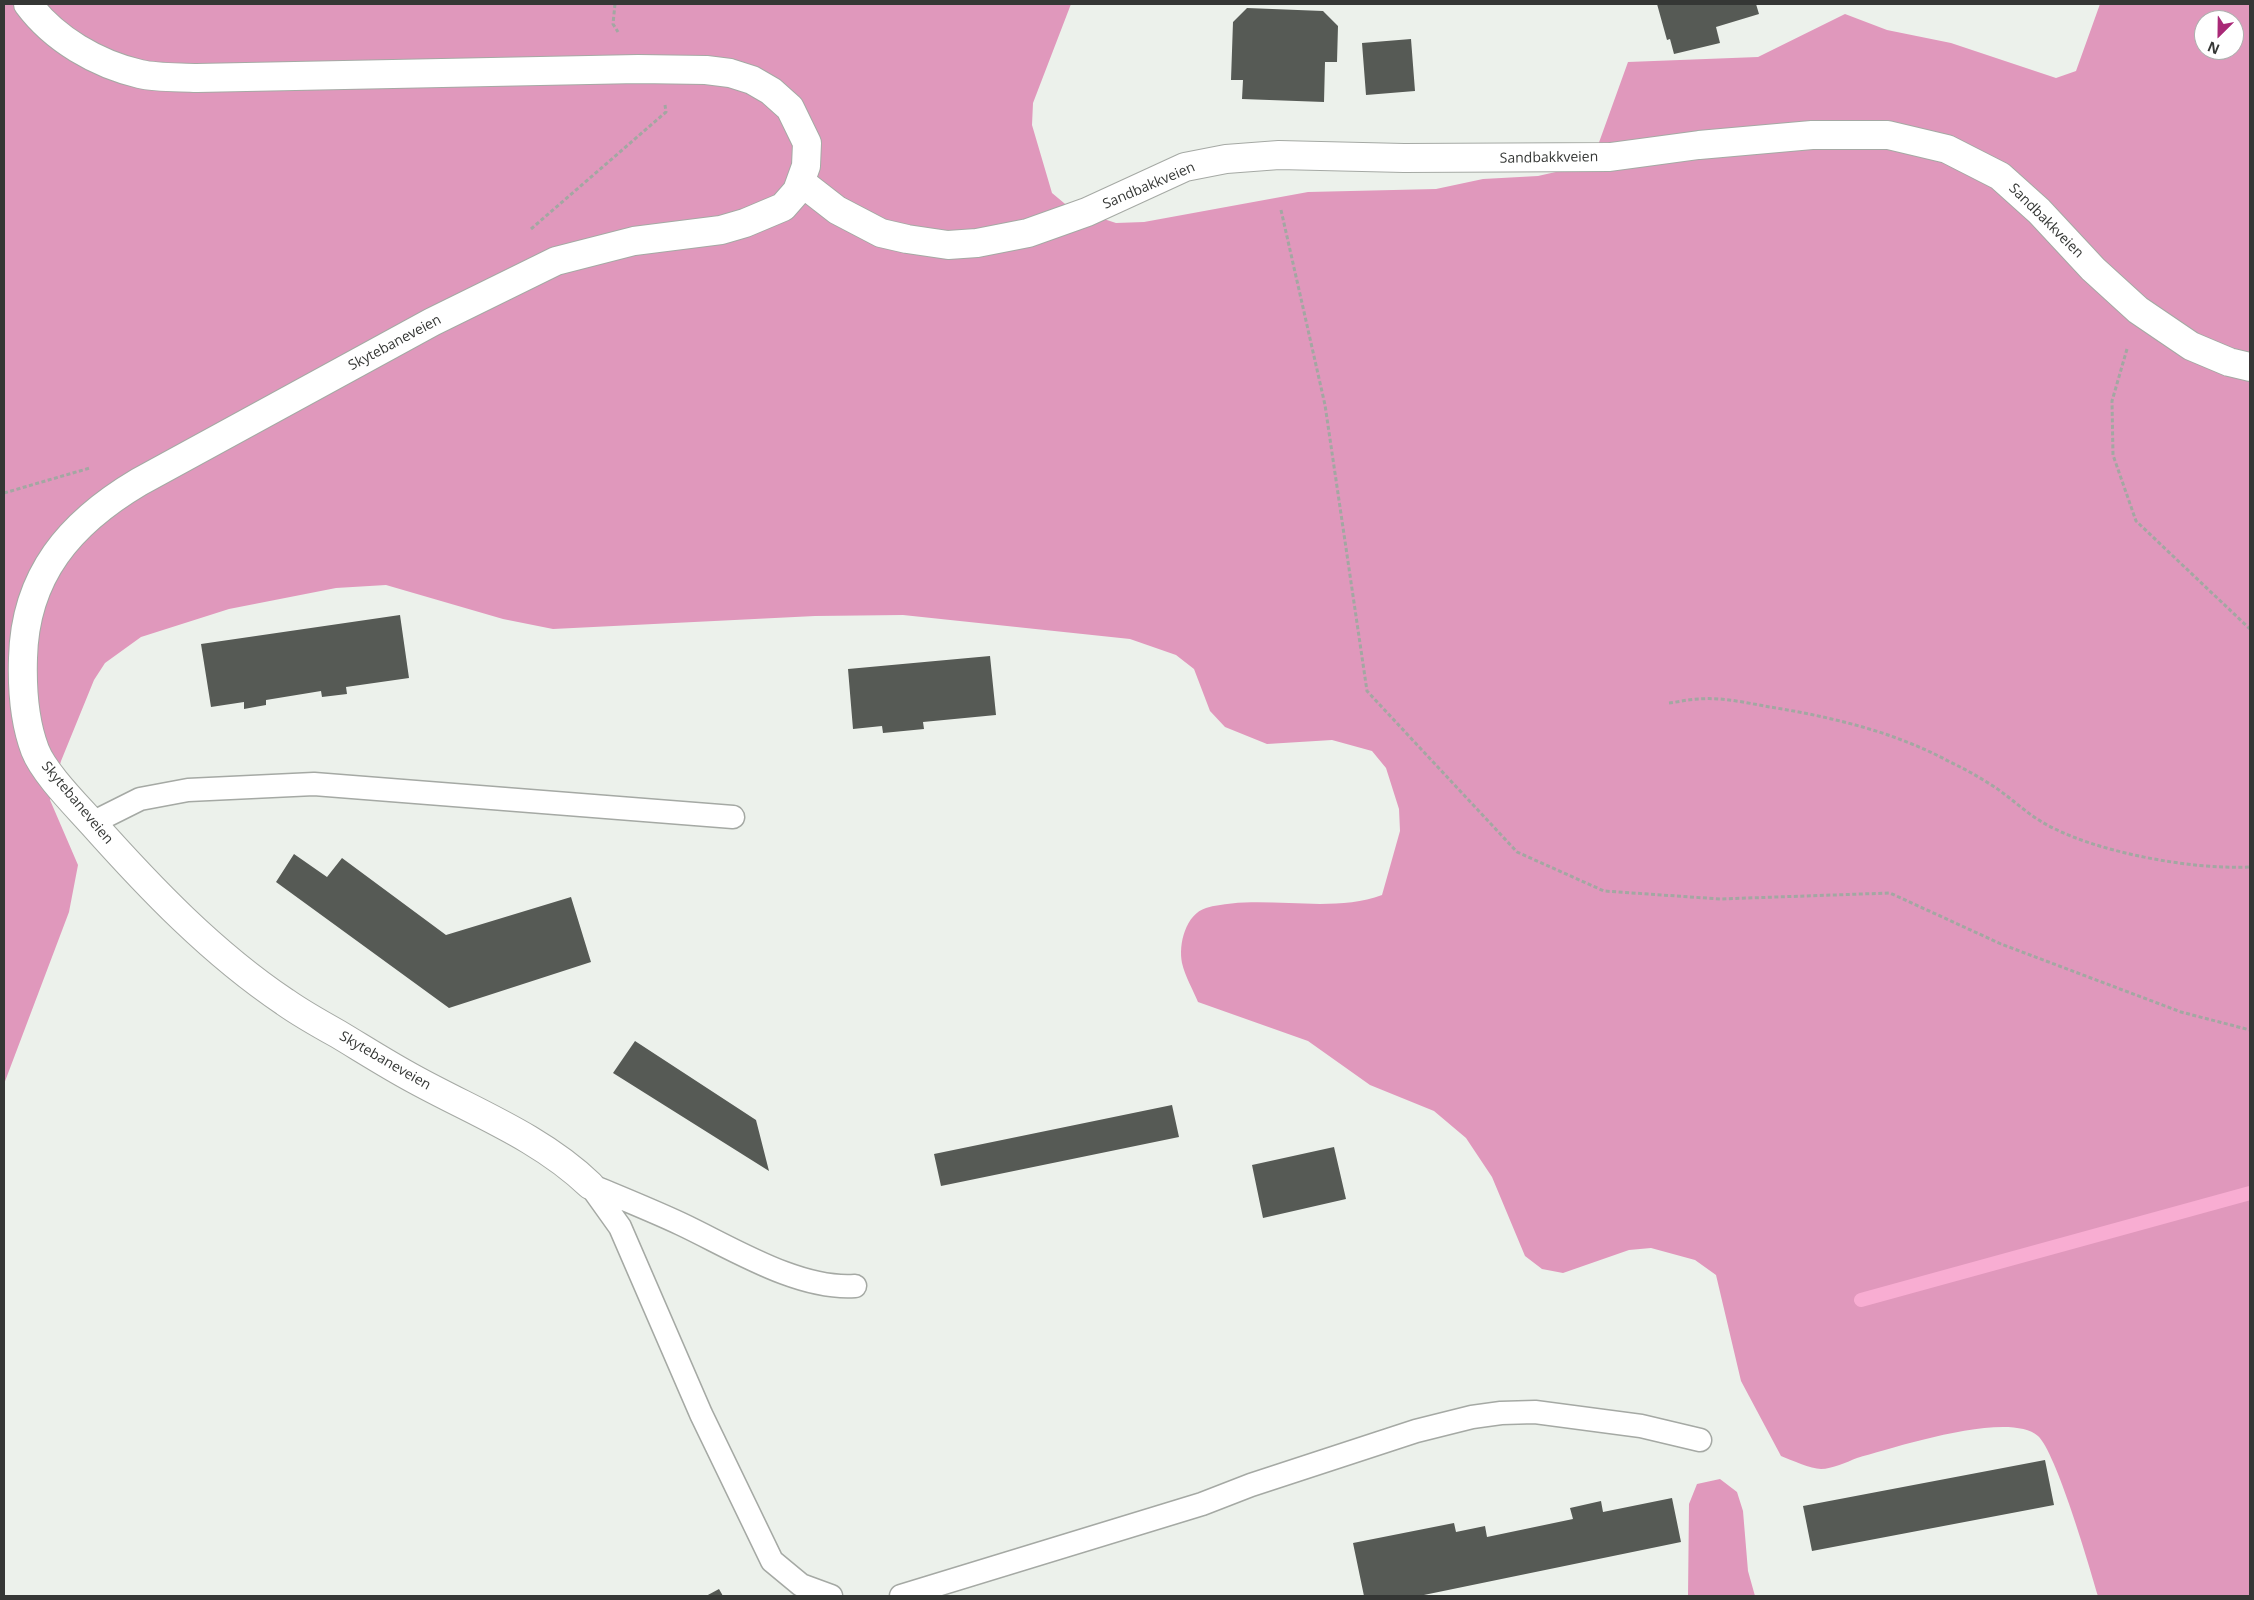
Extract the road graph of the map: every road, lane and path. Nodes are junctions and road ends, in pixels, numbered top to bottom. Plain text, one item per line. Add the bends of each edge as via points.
1 (28, 4) edge
2 (638, 68) junction
3 (801, 182) junction
4 (1281, 210) dead end
5 (524, 233) dead end
6 (2138, 310) junction
7 (2250, 367) edge
8 (97, 464) dead end
9 (4, 492) edge
10 (2250, 629) edge
11 (1669, 703) dead end
12 (733, 817) dead end
13 (92, 823) junction
14 (2250, 867) edge
15 (2250, 1030) edge
16 (590, 1185) junction
17 (855, 1286) dead end
18 (1700, 1440) dead end
19 (831, 1596) edge
20 (901, 1596) edge

1 - 2 street, Skytebaneveien via 67,41 91,57 140,74 197,78
2 - 3 street, Skytebaneveien via 730,74 752,80 771,91 790,108 807,142 806,166
2 - 5 path via 663,94 666,112
3 - 6 street, Sandbakkveien via 838,210 881,233 948,245 1028,233 1087,212 1186,167 1226,158 1279,155 1610,157 1812,135 1888,135 1947,149 2000,176
3 - 13 street, Skytebaneveien via 783,207 745,224 634,241 556,261 432,322 139,482 89,516 71,533 46,568 29,611 23,635 22,687 36,752 56,782
4 - 15 path via 1326,405 1367,691 1517,852 1604,891 1720,899 1890,892 2000,944 2181,1012
6 - 7 street, Sandbakkveien via 2190,346
6 - 10 path via 2112,401 2113,455 2136,521
8 - 9 path
11 - 14 path via 1700,699 1737,701 1870,728 1949,761 1993,786 2042,822 2078,838 2122,852 2208,867
12 - 13 lane via 314,784 178,792 140,799
13 - 16 street, Skytebaneveien via 149,887 220,952 284,1002 414,1079 523,1135 572,1168
16 - 17 lane via 789,1275 821,1284
16 - 19 lane via 620,1227 701,1414 772,1562 800,1585
18 - 20 lane via 1641,1426 1535,1412 1472,1417 1416,1431 1202,1504

